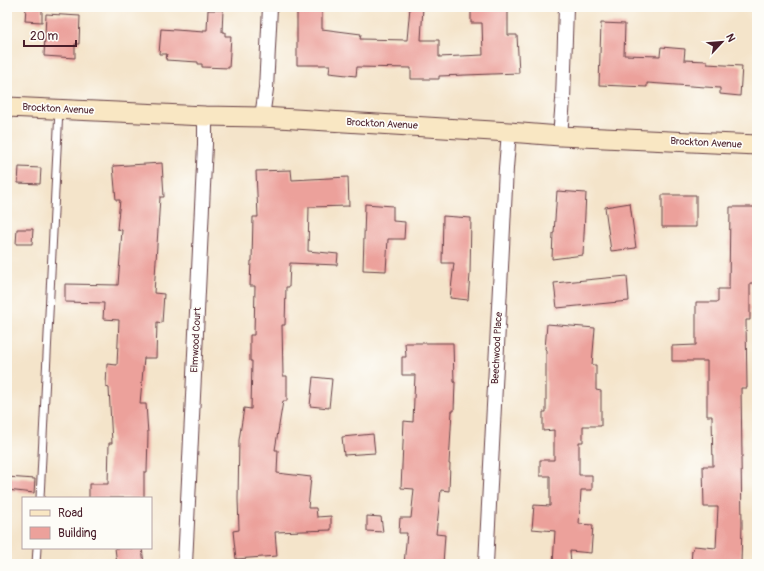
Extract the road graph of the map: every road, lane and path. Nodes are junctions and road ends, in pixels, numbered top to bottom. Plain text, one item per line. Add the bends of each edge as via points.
1 (270, 7) edge
2 (566, 7) edge
3 (7, 107) edge
4 (59, 109) junction
5 (205, 116) junction
6 (262, 117) junction
7 (509, 132) junction
8 (560, 136) junction
9 (757, 145) edge
10 (40, 497) edge
11 (37, 549) edge
12 (36, 564) edge
13 (185, 564) edge
14 (486, 564) edge

1 - 6 street
2 - 8 street
3 - 4 main road, Brockton Avenue
4 - 5 main road, Brockton Avenue
4 - 10 lane
5 - 6 main road, Brockton Avenue
5 - 13 street, Elmwood Court
6 - 7 main road, Brockton Avenue
7 - 8 main road, Brockton Avenue
7 - 14 street, Beechwood Place
8 - 9 main road, Brockton Avenue
11 - 12 lane

